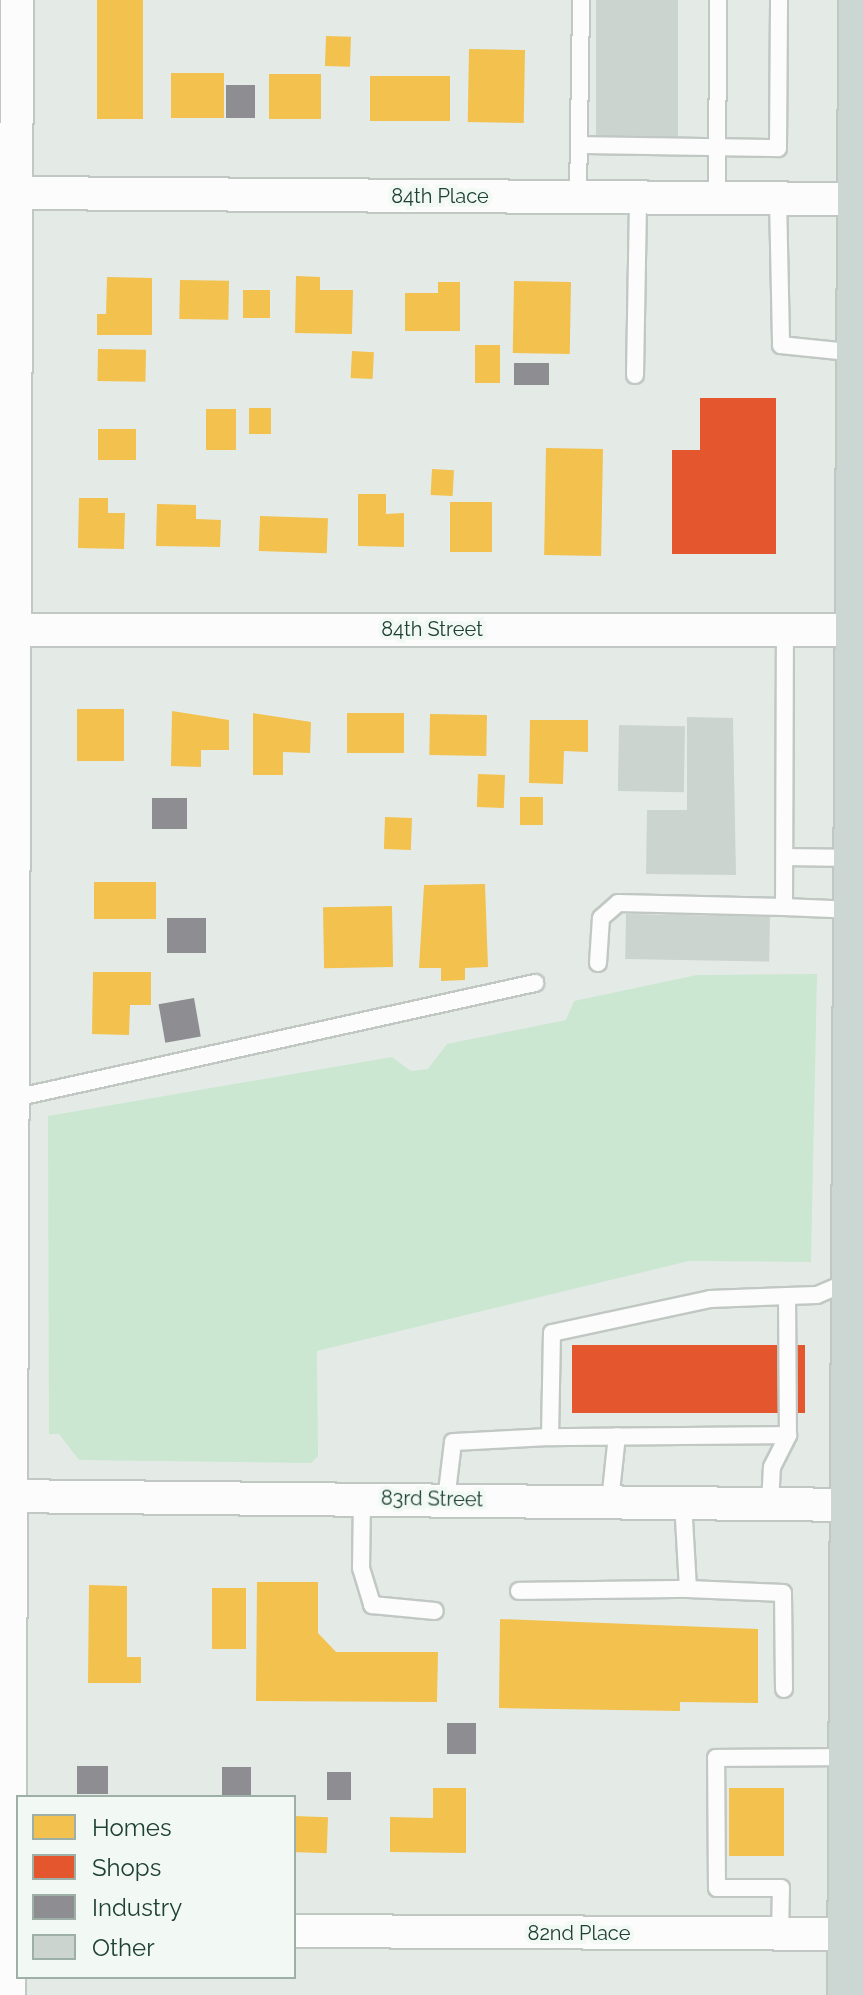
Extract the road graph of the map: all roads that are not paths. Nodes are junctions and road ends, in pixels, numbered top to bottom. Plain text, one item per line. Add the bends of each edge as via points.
1 (17, 0) edge
2 (581, 0) edge
3 (718, 0) edge
4 (779, 0) edge
5 (861, 0) edge
6 (579, 145) junction
7 (717, 148) junction
8 (17, 193) junction
9 (578, 196) junction
10 (638, 197) junction
11 (717, 198) junction
12 (778, 198) junction
13 (861, 199) edge
14 (859, 353) junction
15 (635, 375) dead end
16 (785, 629) junction
17 (5, 630) edge
18 (860, 630) edge
19 (785, 857) junction
20 (856, 858) junction
21 (784, 907) junction
22 (856, 911) junction
23 (598, 963) dead end
24 (535, 983) dead end
25 (8, 1099) junction
26 (854, 1279) junction
27 (787, 1296) junction
28 (788, 1435) junction
29 (617, 1436) junction
30 (550, 1437) junction
31 (3, 1496) edge
32 (362, 1498) junction
33 (446, 1500) junction
34 (610, 1501) junction
35 (683, 1502) junction
36 (770, 1504) junction
37 (858, 1505) edge
38 (688, 1589) junction
39 (519, 1591) dead end
40 (435, 1611) dead end
41 (784, 1689) dead end
42 (851, 1757) junction
43 (14, 1929) edge
44 (296, 1931) edge
45 (780, 1934) junction
46 (857, 1934) edge
47 (9, 1995) edge
48 (850, 1995) edge

1 - 8 street
2 - 6 lane
3 - 7 lane
4 - 7 lane via 778,148
5 - 13 main road
6 - 7 lane
6 - 9 lane
7 - 11 lane
8 - 9 street, 84th Place
8 - 17 street
9 - 10 street, 84th Place
10 - 11 street, 84th Place
10 - 15 lane
11 - 12 street, 84th Place
12 - 13 street, 84th Place
12 - 14 lane via 781,345
13 - 14 main road
14 - 18 main road
16 - 17 street, 84th Street
16 - 18 street, 84th Street
16 - 19 lane
17 - 25 street
18 - 20 main road
19 - 20 lane
19 - 21 lane
20 - 22 main road
21 - 22 lane
21 - 23 lane via 618,903 601,918
22 - 26 main road
24 - 25 lane
25 - 31 street
26 - 27 lane via 817,1295
26 - 37 main road
27 - 28 lane
27 - 30 lane via 710,1299 552,1333
28 - 29 lane
28 - 36 lane via 772,1467
29 - 30 lane
29 - 34 lane
30 - 33 lane via 453,1442
31 - 32 street, 83rd Street
31 - 43 street
32 - 33 street, 83rd Street
32 - 40 lane via 361,1568 372,1605
33 - 34 street, 83rd Street
34 - 35 street, 83rd Street
35 - 36 street, 83rd Street
35 - 38 lane
36 - 37 street, 83rd Street
37 - 42 main road
38 - 39 lane
38 - 41 lane via 783,1593
42 - 45 lane via 716,1758 717,1888 781,1888
42 - 46 main road
43 - 47 street
44 - 45 street, 82nd Place
45 - 46 street, 82nd Place
46 - 48 main road

